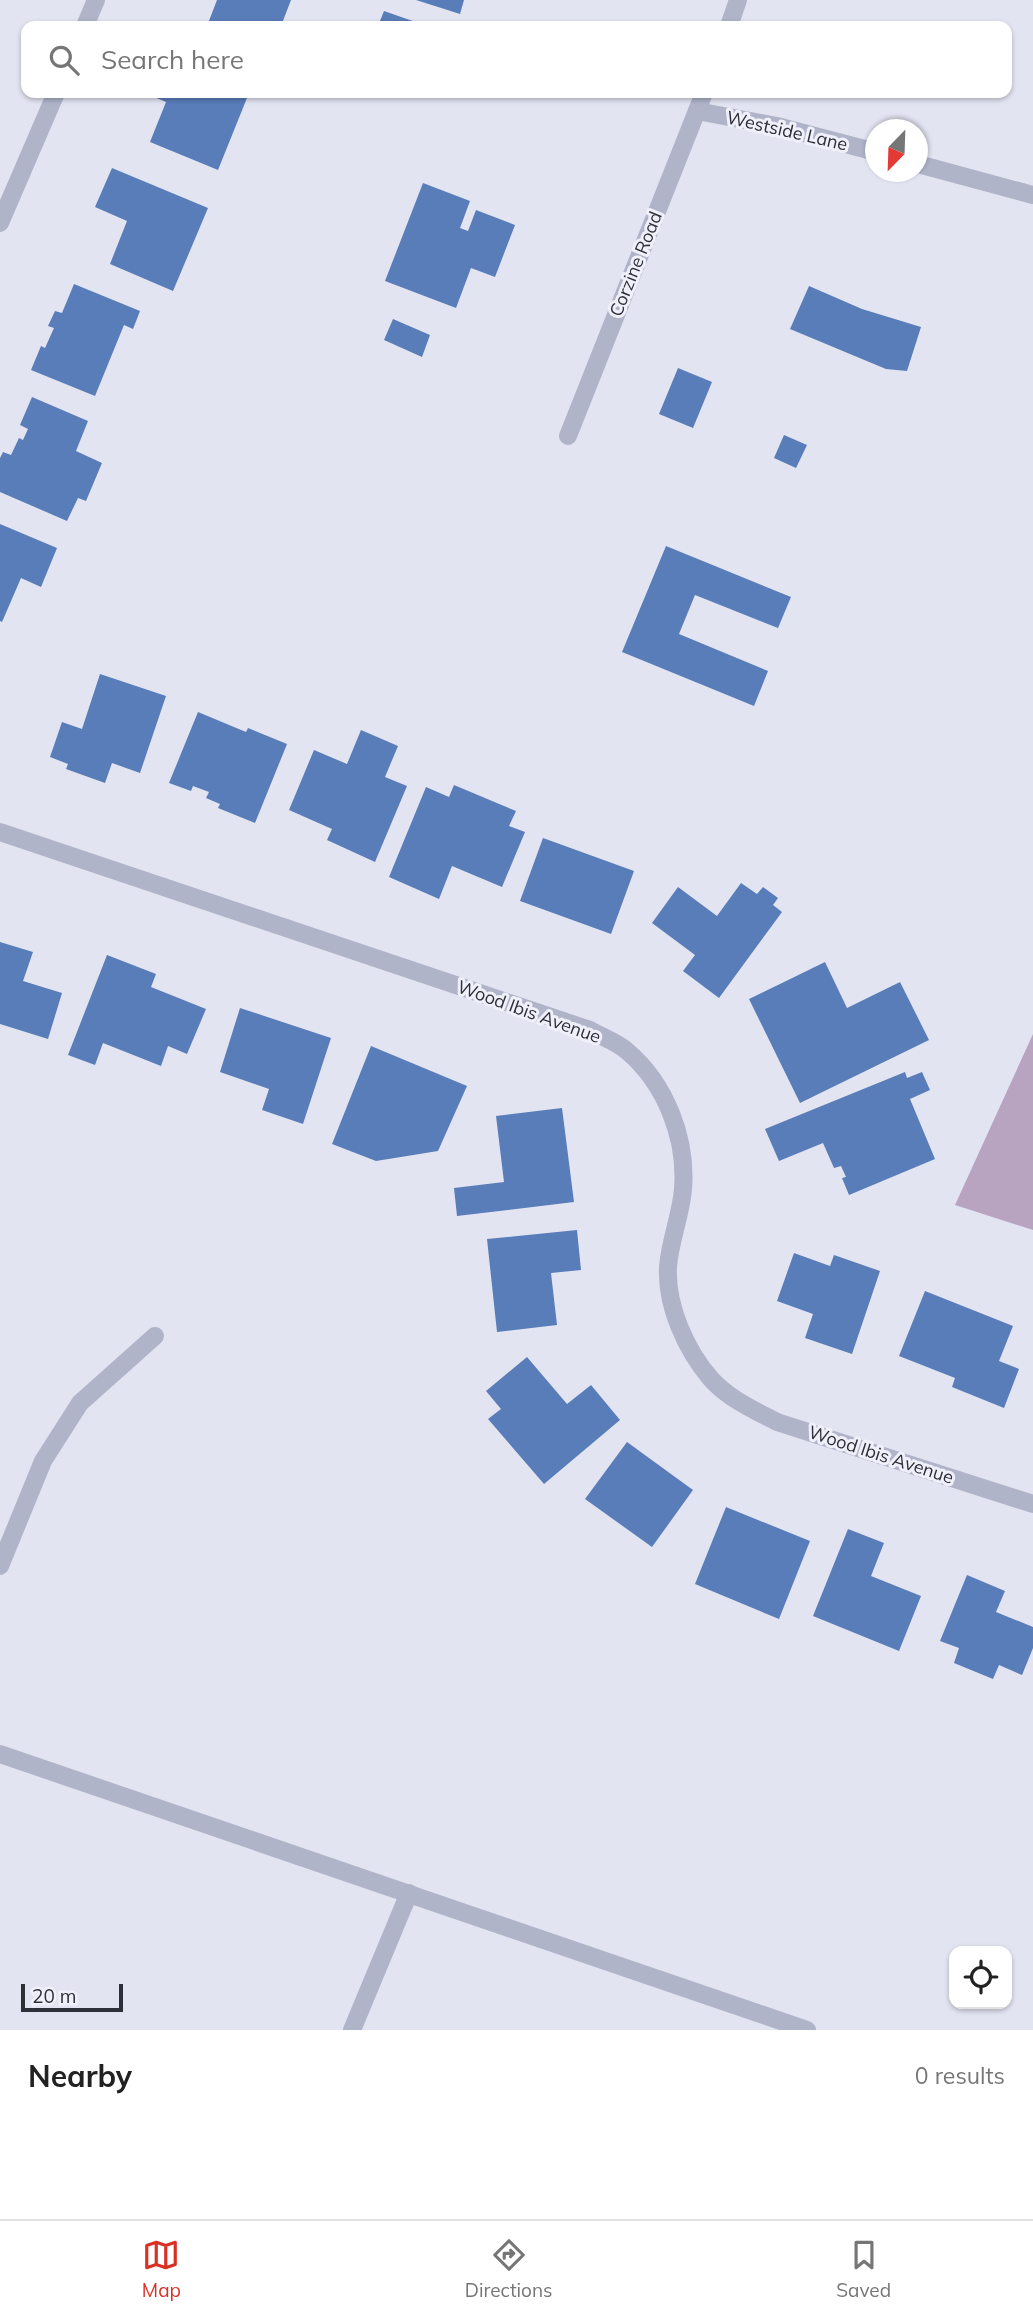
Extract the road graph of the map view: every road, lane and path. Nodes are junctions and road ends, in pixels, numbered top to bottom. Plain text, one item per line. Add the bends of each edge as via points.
1 (96, 0) edge
2 (738, 0) edge
3 (87, 21) edge
4 (731, 21) edge
5 (54, 98) edge
6 (702, 98) edge
7 (697, 111) junction
8 (865, 149) edge
9 (928, 167) edge
10 (1033, 195) edge
11 (4, 203) edge
12 (0, 223) edge
13 (568, 436) dead end
14 (0, 832) edge
15 (155, 1336) dead end
16 (1033, 1504) edge
17 (0, 1566) edge
18 (0, 1754) edge
19 (410, 1894) junction
20 (352, 2030) edge
21 (807, 2030) edge

1 - 3 street
2 - 4 street
5 - 11 street
6 - 7 street, Corzine Road
7 - 8 street, Westside Lane
7 - 13 street, Corzine Road
9 - 10 street
11 - 12 street
14 - 16 street, Wood Ibis Avenue via 590,1030 627,1050 654,1081 671,1113 683,1152 683,1191 668,1269 672,1306 688,1345 711,1379 742,1404 777,1422
15 - 17 street via 80,1403 43,1461
18 - 19 street
19 - 20 street
19 - 21 street

